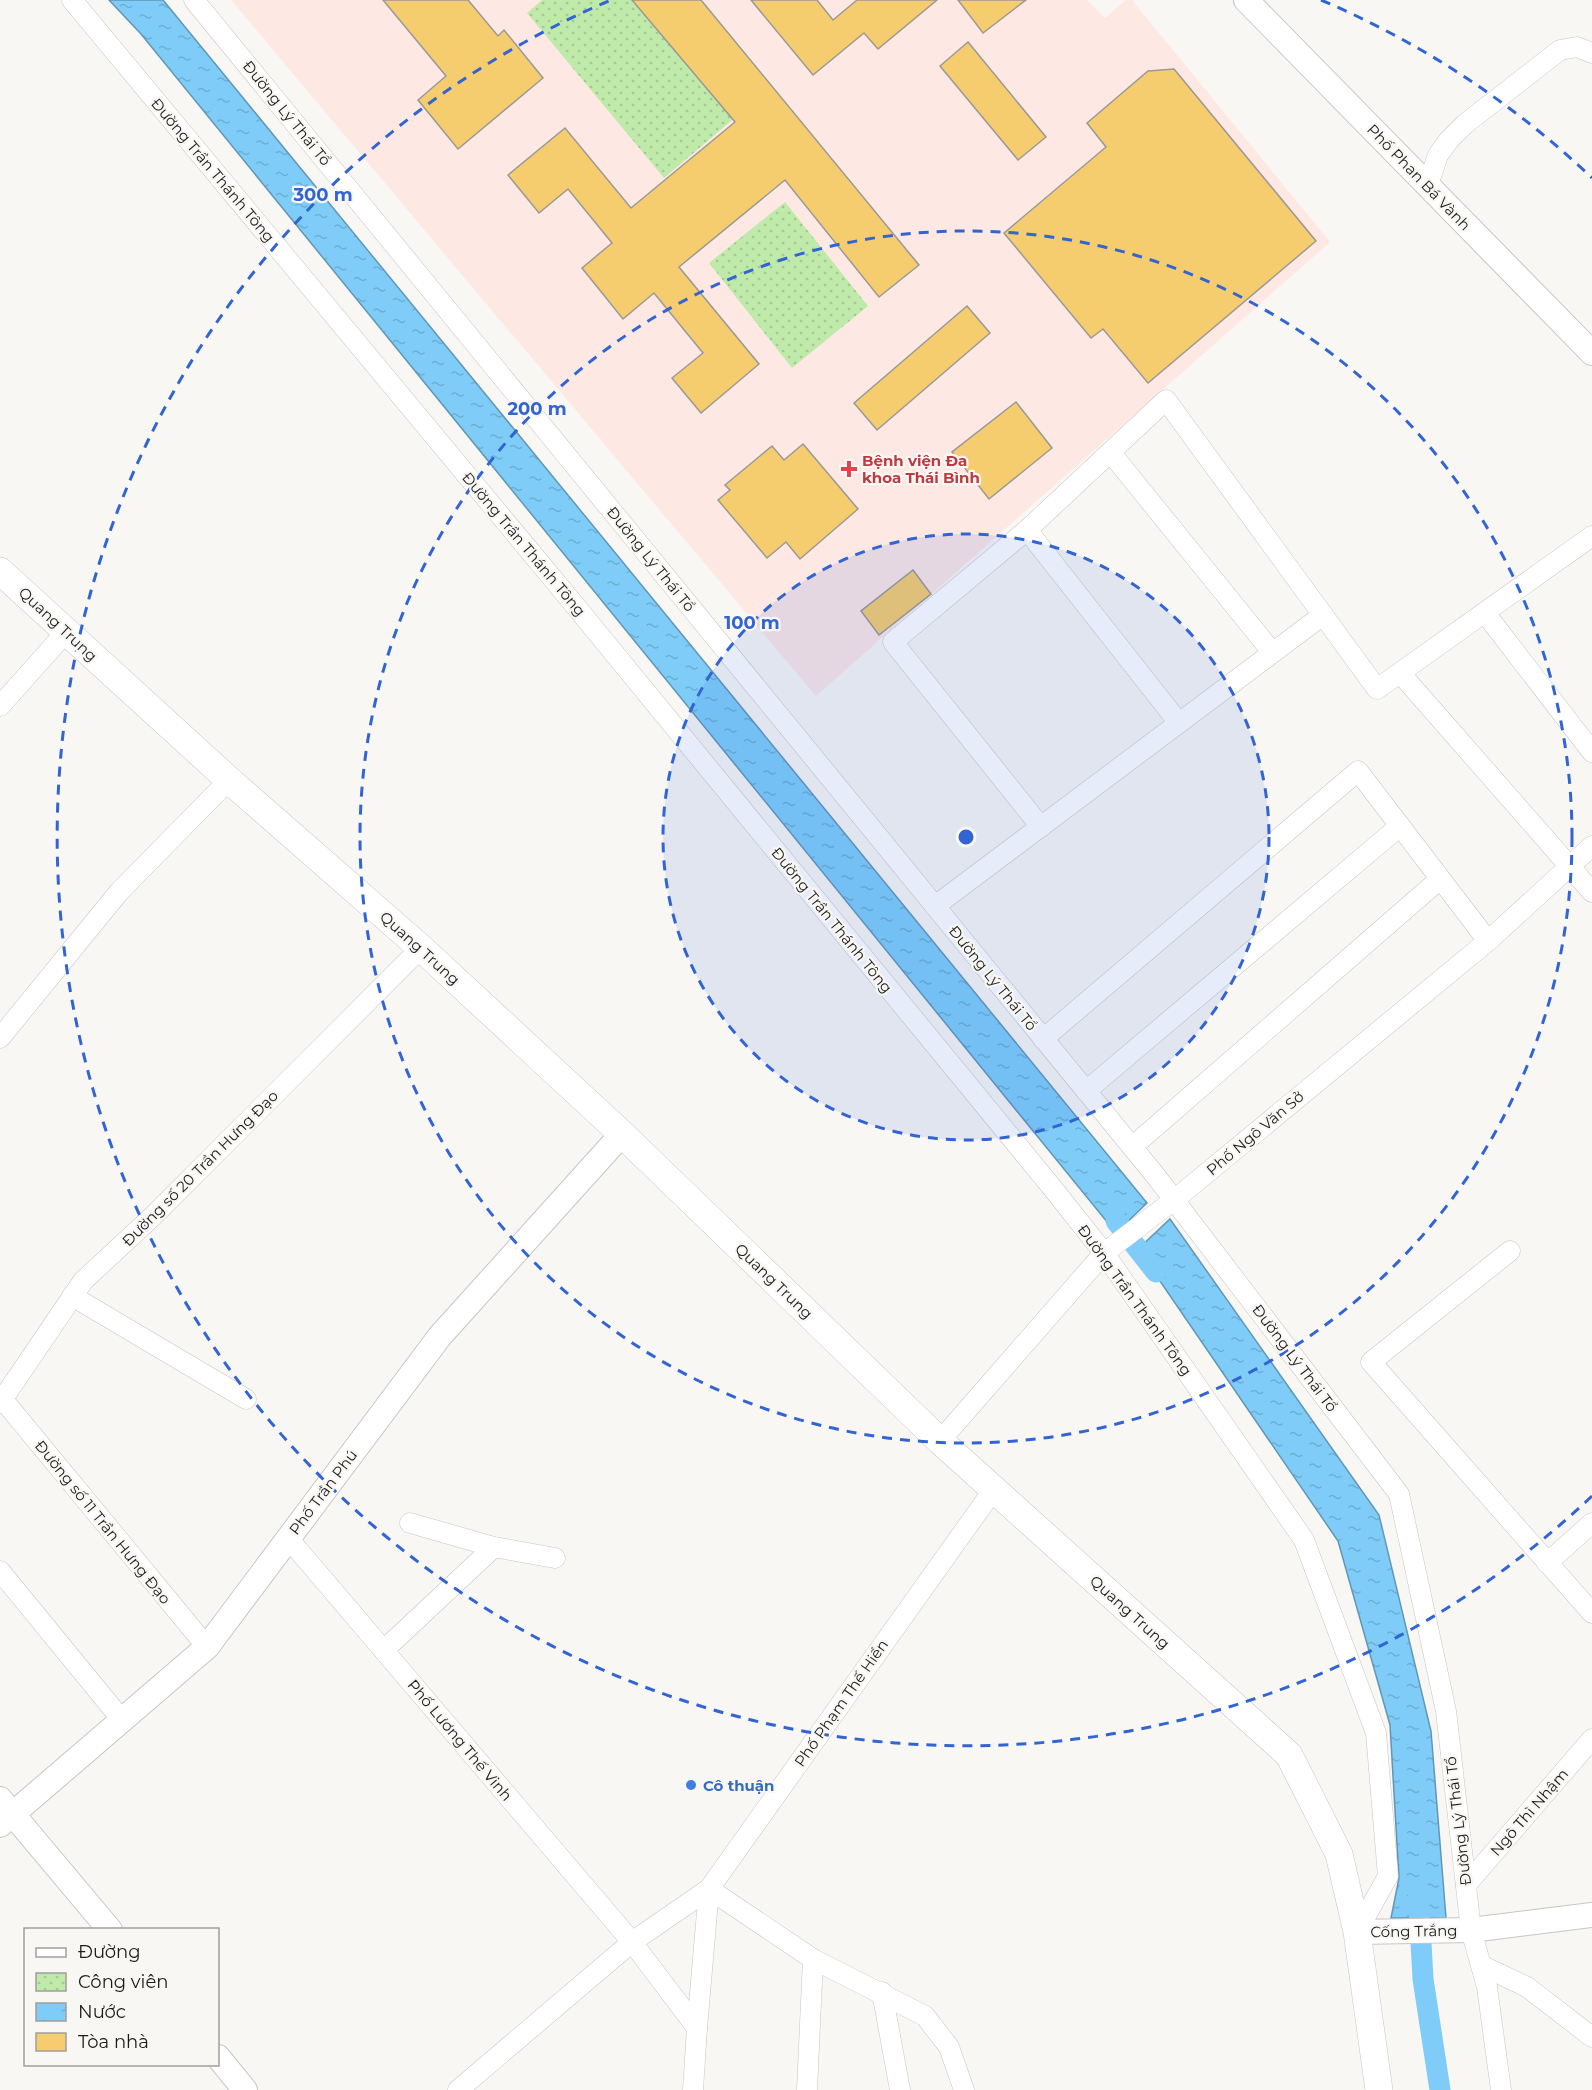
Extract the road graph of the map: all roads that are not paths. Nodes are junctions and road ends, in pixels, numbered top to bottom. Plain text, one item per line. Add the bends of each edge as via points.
1 (72, 0) edge
2 (194, 0) edge
3 (1252, 2) edge
4 (1592, 52) edge
5 (1428, 185) junction
6 (1592, 353) edge
7 (1111, 453) junction
8 (1028, 530) junction
9 (1592, 536) edge
10 (0, 571) edge
11 (1485, 614) junction
12 (1323, 615) junction
13 (66, 632) junction
14 (1272, 652) junction
15 (1401, 674) junction
16 (0, 706) edge
17 (1179, 723) junction
18 (1592, 752) edge
19 (229, 780) junction
20 (1400, 826) junction
21 (1041, 827) junction
22 (1592, 846) edge
23 (1570, 866) junction
24 (1440, 879) junction
25 (1592, 892) edge
26 (935, 906) junction
27 (1488, 941) junction
28 (421, 948) junction
29 (0, 1038) edge
30 (1043, 1039) junction
31 (1086, 1091) junction
32 (622, 1134) junction
33 (1132, 1147) junction
34 (1174, 1200) junction
35 (1110, 1249) junction
36 (1510, 1251) dead end
37 (72, 1296) junction
38 (246, 1399) dead end
39 (1, 1400) edge
40 (940, 1441) junction
41 (994, 1489) junction
42 (410, 1523) dead end
43 (1592, 1523) edge
44 (288, 1538) junction
45 (494, 1547) junction
46 (555, 1558) dead end
47 (1547, 1563) junction
48 (0, 1571) edge
49 (1592, 1613) edge
50 (207, 1647) junction
51 (384, 1650) junction
52 (122, 1720) junction
53 (1592, 1739) edge
54 (4, 1813) edge
55 (1466, 1885) junction
56 (709, 1889) junction
57 (1592, 1916) edge
58 (109, 1928) edge
59 (1460, 1930) junction
60 (1357, 1932) junction
61 (632, 1942) junction
62 (813, 1959) junction
63 (1483, 1966) junction
64 (882, 1992) junction
65 (697, 2028) junction
66 (1592, 2037) edge
67 (219, 2058) edge
68 (245, 2090) edge
69 (458, 2090) edge
70 (693, 2090) edge
71 (807, 2090) edge
72 (900, 2090) edge
73 (964, 2090) edge
74 (1379, 2090) edge
75 (1501, 2090) edge

1 - 35 street, Đường Trần Thánh Tông
2 - 26 street, Đường Lý Thái Tổ
3 - 5 street, Phố Phan Bá Vành
4 - 5 street via 1577,47 1560,50 1465,124 1441,149
5 - 6 street, Phố Phan Bá Vành
7 - 8 street
7 - 12 street via 1166,400
7 - 14 street
8 - 17 street
8 - 21 street via 893,642
9 - 11 street
10 - 13 main road, Quang Trung
11 - 15 street
11 - 18 street
12 - 14 street
12 - 15 street via 1377,689
13 - 16 street
13 - 19 main road, Quang Trung
14 - 17 street
15 - 23 street
17 - 21 street
19 - 28 main road, Quang Trung
19 - 29 street via 119,892
20 - 24 street
20 - 30 street via 1358,771
20 - 31 street
21 - 26 street
22 - 23 street, Phố Ngô Văn Sở
23 - 25 street
23 - 27 street, Phố Ngô Văn Sở
24 - 27 street
24 - 33 street
26 - 30 street, Đường Lý Thái Tổ
27 - 34 street, Phố Ngô Văn Sở
28 - 32 main road, Quang Trung
28 - 37 street, Đường số 20 Trần Hưng Đạo
30 - 31 street, Đường Lý Thái Tổ
31 - 33 street, Đường Lý Thái Tổ
32 - 40 main road, Quang Trung
32 - 44 street, Phố Trần Phú via 440,1336
33 - 34 street, Đường Lý Thái Tổ
34 - 35 street, Phố Ngô Văn Sở
34 - 55 street, Đường Lý Thái Tổ via 1399,1494 1446,1711
35 - 40 street, Phố Ngô Văn Sở
35 - 60 street, Đường Trần Thánh Tông via 1304,1540 1376,1733 1388,1876
36 - 47 street via 1371,1362
37 - 38 street
37 - 39 street, Đường số 20 Trần Hưng Đạo
39 - 50 street, Đường số 11 Trần Hưng Đạo
40 - 41 main road, Quang Trung
41 - 56 street, Phố Phạm Thế Hiển
41 - 60 main road, Quang Trung via 1289,1755 1339,1854
42 - 45 street
43 - 47 street
44 - 50 street, Phố Trần Phú
44 - 51 street, Phố Lương Thế Vinh
45 - 46 street
45 - 51 street
47 - 49 street
48 - 52 street
50 - 52 street, Phố Trần Phú
51 - 61 street, Phố Lương Thế Vinh
52 - 54 street, Phố Trần Phú
53 - 55 street, Ngô Thì Nhậm
54 - 58 street
55 - 59 street, Đường Lý Thái Tổ
56 - 61 street, Phố Phạm Thế Hiển
56 - 62 street
56 - 65 street
57 - 59 street, Cống Trắng
59 - 60 street, Cống Trắng
59 - 63 street, Đường Lý Thái Tổ
60 - 74 main road, Quang Trung
61 - 65 street, Phố Lương Thế Vinh
61 - 69 street, Phố Phạm Thế Hiển
62 - 64 street
62 - 71 street
63 - 66 street via 1527,1987
63 - 75 street, Đường Lý Thái Tổ
64 - 72 street
64 - 73 street via 925,2016 949,2047
65 - 70 street
67 - 68 street

